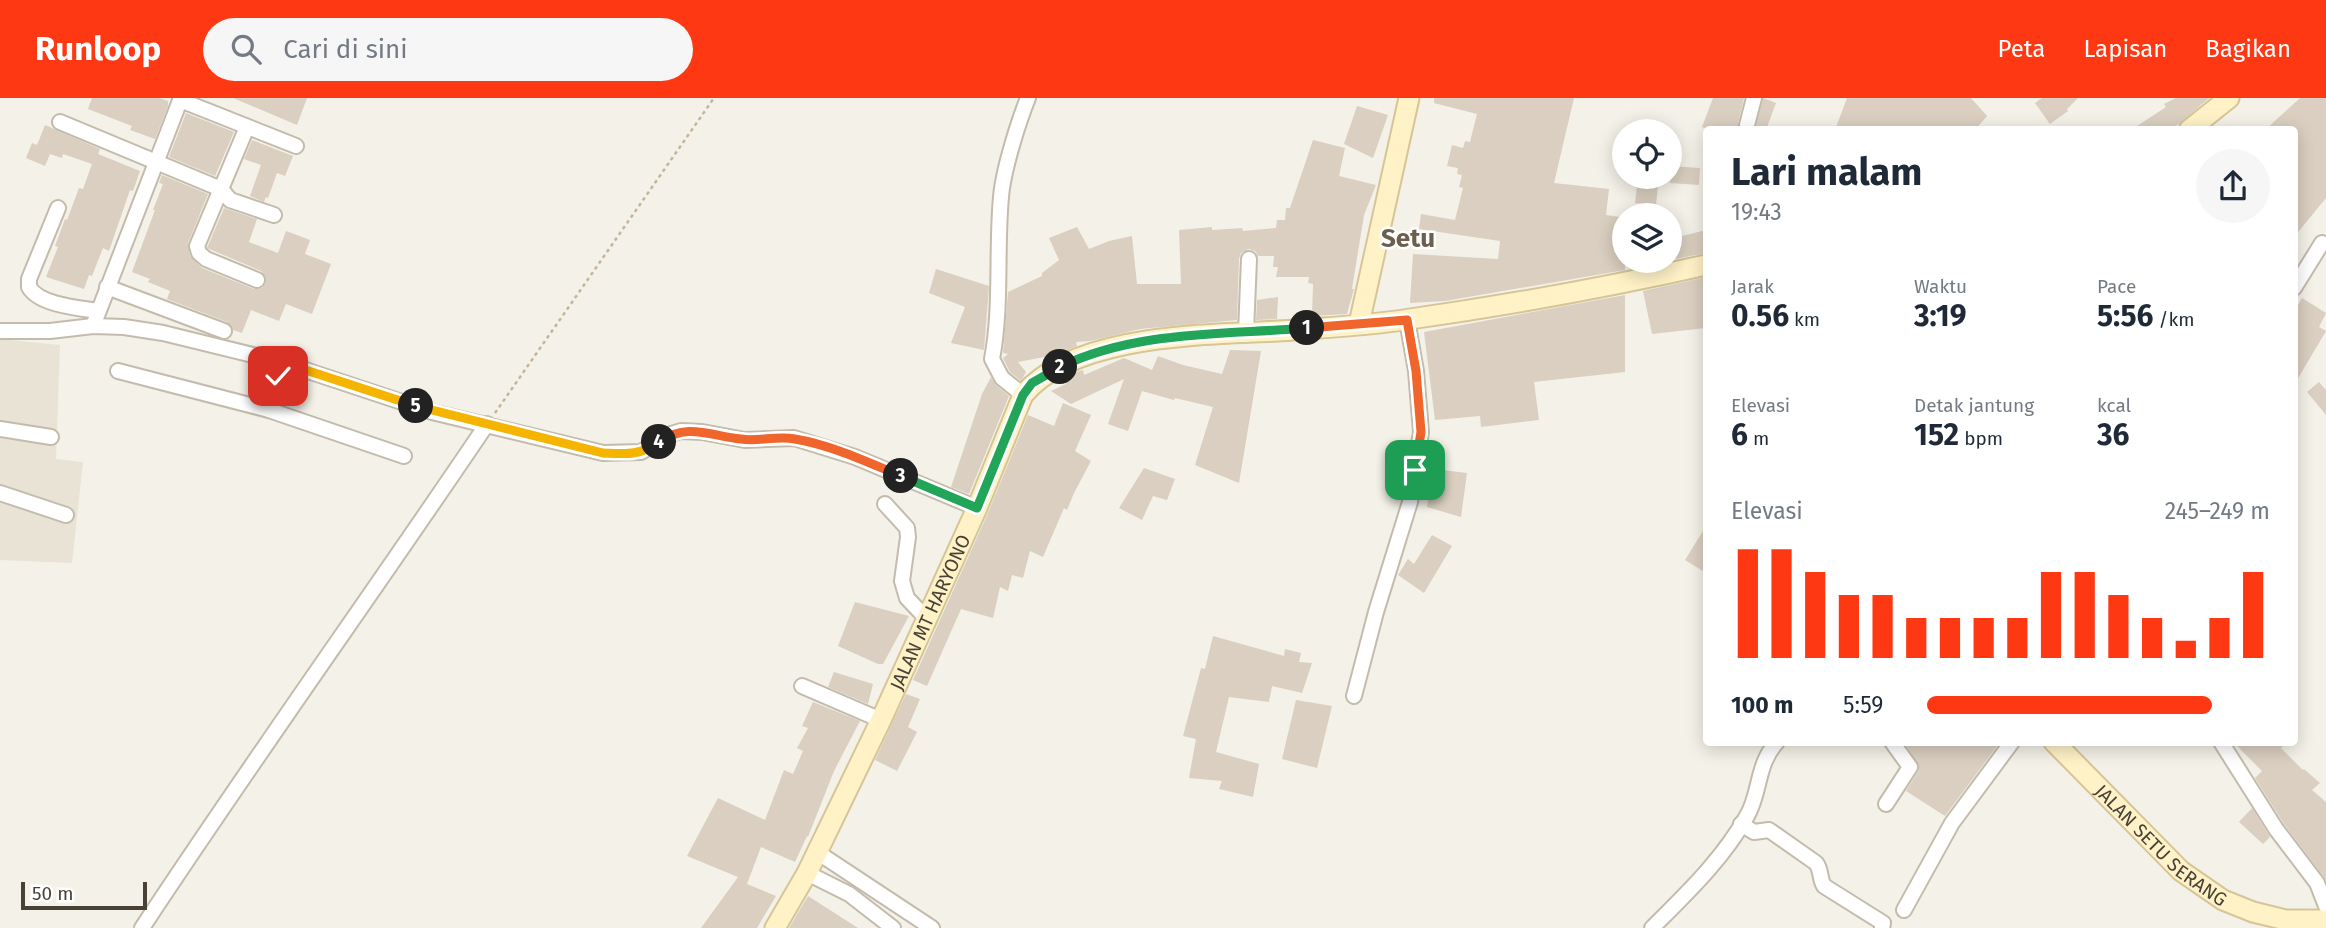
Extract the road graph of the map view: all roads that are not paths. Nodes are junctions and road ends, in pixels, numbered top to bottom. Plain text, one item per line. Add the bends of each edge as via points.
1 (1028, 98) edge
2 (1409, 98) edge
3 (1754, 98) edge
4 (2229, 98) edge
5 (180, 99) edge
6 (60, 122) dead end
7 (1747, 125) dead end
8 (2194, 126) edge
9 (247, 127) junction
10 (296, 146) dead end
11 (155, 161) junction
12 (221, 189) junction
13 (58, 208) dead end
14 (274, 215) dead end
15 (2322, 243) dead end
16 (1249, 259) dead end
17 (1703, 266) edge
18 (257, 280) dead end
19 (2298, 282) edge
20 (107, 287) junction
21 (99, 311) junction
22 (1407, 320) junction
23 (1359, 324) junction
24 (93, 326) junction
25 (0, 331) edge
26 (224, 331) dead end
27 (1246, 332) junction
28 (281, 362) junction
29 (118, 371) dead end
30 (1023, 395) junction
31 (269, 410) junction
32 (487, 424) junction
33 (1, 433) edge
34 (51, 437) dead end
35 (404, 456) dead end
36 (0, 493) edge
37 (885, 504) dead end
38 (977, 508) junction
39 (66, 515) dead end
40 (926, 618) junction
41 (802, 686) dead end
42 (1354, 696) dead end
43 (881, 720) junction
44 (1774, 746) edge
45 (1895, 746) edge
46 (2009, 746) edge
47 (2058, 746) edge
48 (2224, 746) edge
49 (1886, 804) dead end
50 (1741, 824) junction
51 (817, 852) junction
52 (807, 873) junction
53 (2326, 906) edge
54 (1905, 910) dead end
55 (2326, 920) edge
56 (142, 928) edge
57 (775, 928) edge
58 (893, 928) edge
59 (932, 928) edge
60 (1652, 928) edge
61 (1882, 928) edge

1 - 30 street via 1001,194 998,329 992,359 1002,378
2 - 23 main road
3 - 7 street
4 - 8 main road
5 - 9 street
5 - 11 street
6 - 11 street
9 - 10 street
9 - 12 street
11 - 12 street
11 - 20 street
12 - 14 street via 230,200
12 - 18 street via 197,246 199,253
13 - 21 street via 29,287 35,296
15 - 19 street
16 - 27 street
17 - 22 main road, JALAN MT HARYONO
20 - 21 street
20 - 26 street
21 - 24 street
22 - 23 main road, JALAN MT HARYONO
22 - 42 street via 1421,432 1410,502
23 - 27 main road, JALAN MT HARYONO
24 - 25 street
24 - 28 street via 163,333
27 - 30 main road, JALAN MT HARYONO via 1126,344 1045,374
28 - 31 street
28 - 32 street via 432,412
29 - 31 street
30 - 38 main road, JALAN MT HARYONO
31 - 35 street
32 - 38 street via 621,454 641,452 681,431 745,440 794,438 855,457
32 - 56 street
33 - 34 street
36 - 39 street
37 - 40 street via 907,528 902,581 907,598
38 - 40 main road, JALAN MT HARYONO
40 - 43 main road, JALAN MT HARYONO
41 - 43 street
43 - 51 main road, JALAN MT HARYONO
44 - 50 street via 1762,766
45 - 49 street via 1910,767
46 - 54 street via 1952,824
47 - 55 main road, JALAN SETU SERANG via 2181,871 2223,900 2286,920
48 - 53 street via 2317,883
50 - 60 street via 1696,883
50 - 61 street via 1754,832 1769,830 1816,863 1824,886 1883,923
51 - 52 main road, JALAN MT HARYONO
51 - 59 street
52 - 57 main road, JALAN MT HARYONO
52 - 58 street via 849,894

